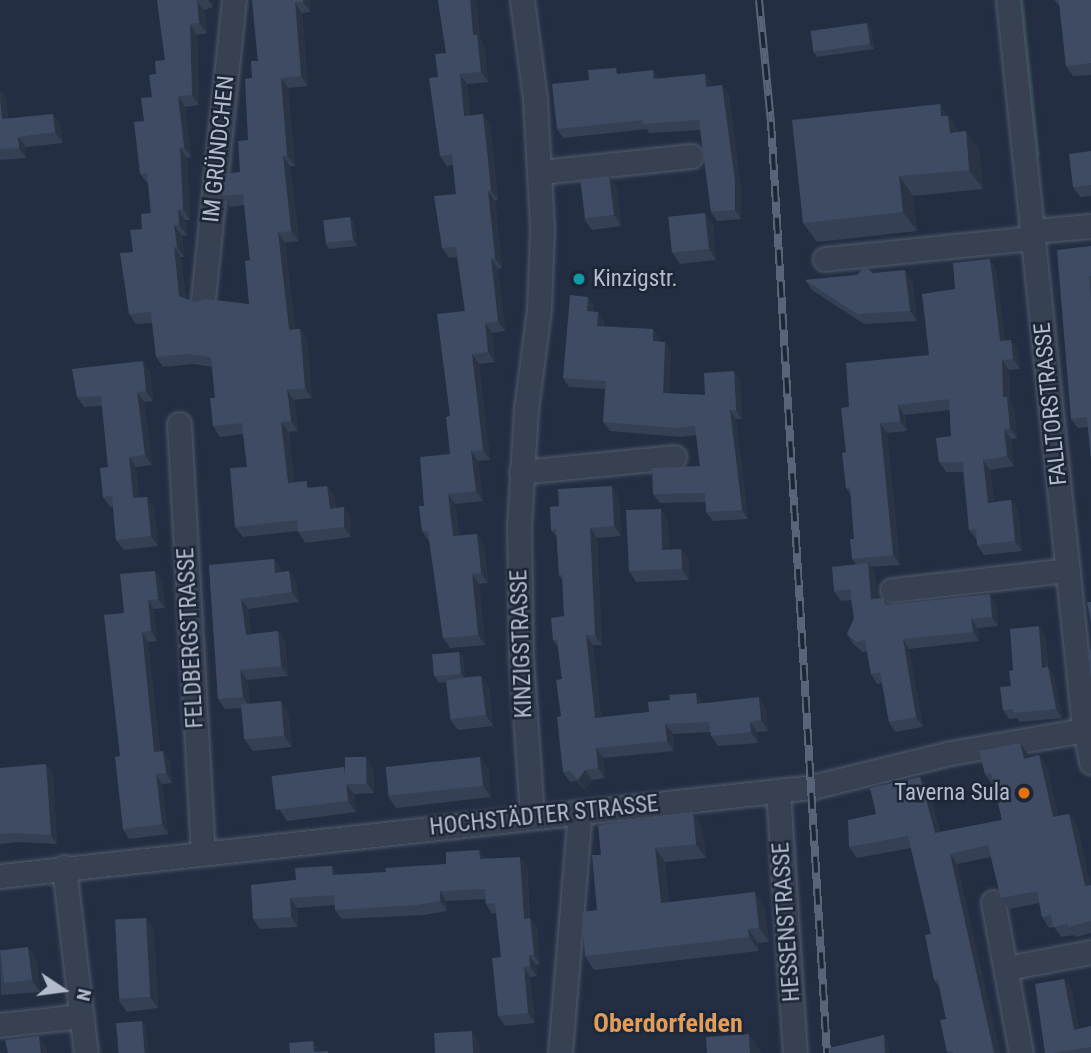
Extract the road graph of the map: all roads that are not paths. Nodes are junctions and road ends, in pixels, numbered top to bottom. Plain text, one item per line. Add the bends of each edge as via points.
1 (234, 0) edge
2 (522, 0) edge
3 (1008, 0) edge
4 (691, 156) dead end
5 (541, 172) junction
6 (1091, 226) edge
7 (1032, 235) junction
8 (825, 260) dead end
9 (203, 299) edge
10 (179, 424) dead end
11 (674, 457) dead end
12 (521, 472) junction
13 (1068, 570) junction
14 (892, 590) dead end
15 (1086, 720) edge
16 (1091, 762) edge
17 (778, 791) junction
18 (580, 812) junction
19 (532, 817) junction
20 (203, 852) junction
21 (64, 867) junction
22 (0, 876) edge
23 (993, 902) dead end
24 (1091, 952) edge
25 (1007, 968) junction
26 (82, 1016) junction
27 (0, 1025) edge
28 (86, 1053) edge
29 (560, 1053) edge
30 (795, 1053) edge
31 (1021, 1053) edge

1 - 9 street, IM GRÜNDCHEN
2 - 5 street, KINZIGSTRASSE
3 - 7 street, FALLTORSTRASSE
4 - 5 street
5 - 12 street, KINZIGSTRASSE via 540,298
6 - 7 street
7 - 8 street
7 - 13 street, FALLTORSTRASSE
10 - 20 street, FELDBERGSTRASSE
11 - 12 street
12 - 19 street, KINZIGSTRASSE via 521,655
13 - 14 street
13 - 15 street, FALLTORSTRASSE
15 - 16 street, FALLTORSTRASSE
15 - 17 street, HOCHSTÄDTER STRASSE via 847,781
17 - 18 street, HOCHSTÄDTER STRASSE
17 - 30 street, HESSENSTRASSE
18 - 19 street, HOCHSTÄDTER STRASSE
18 - 29 street
19 - 20 street, HOCHSTÄDTER STRASSE
20 - 21 street, HOCHSTÄDTER STRASSE
21 - 22 street, HOCHSTÄDTER STRASSE
21 - 26 street
23 - 25 street
24 - 25 street
25 - 31 street
26 - 27 street
26 - 28 street

